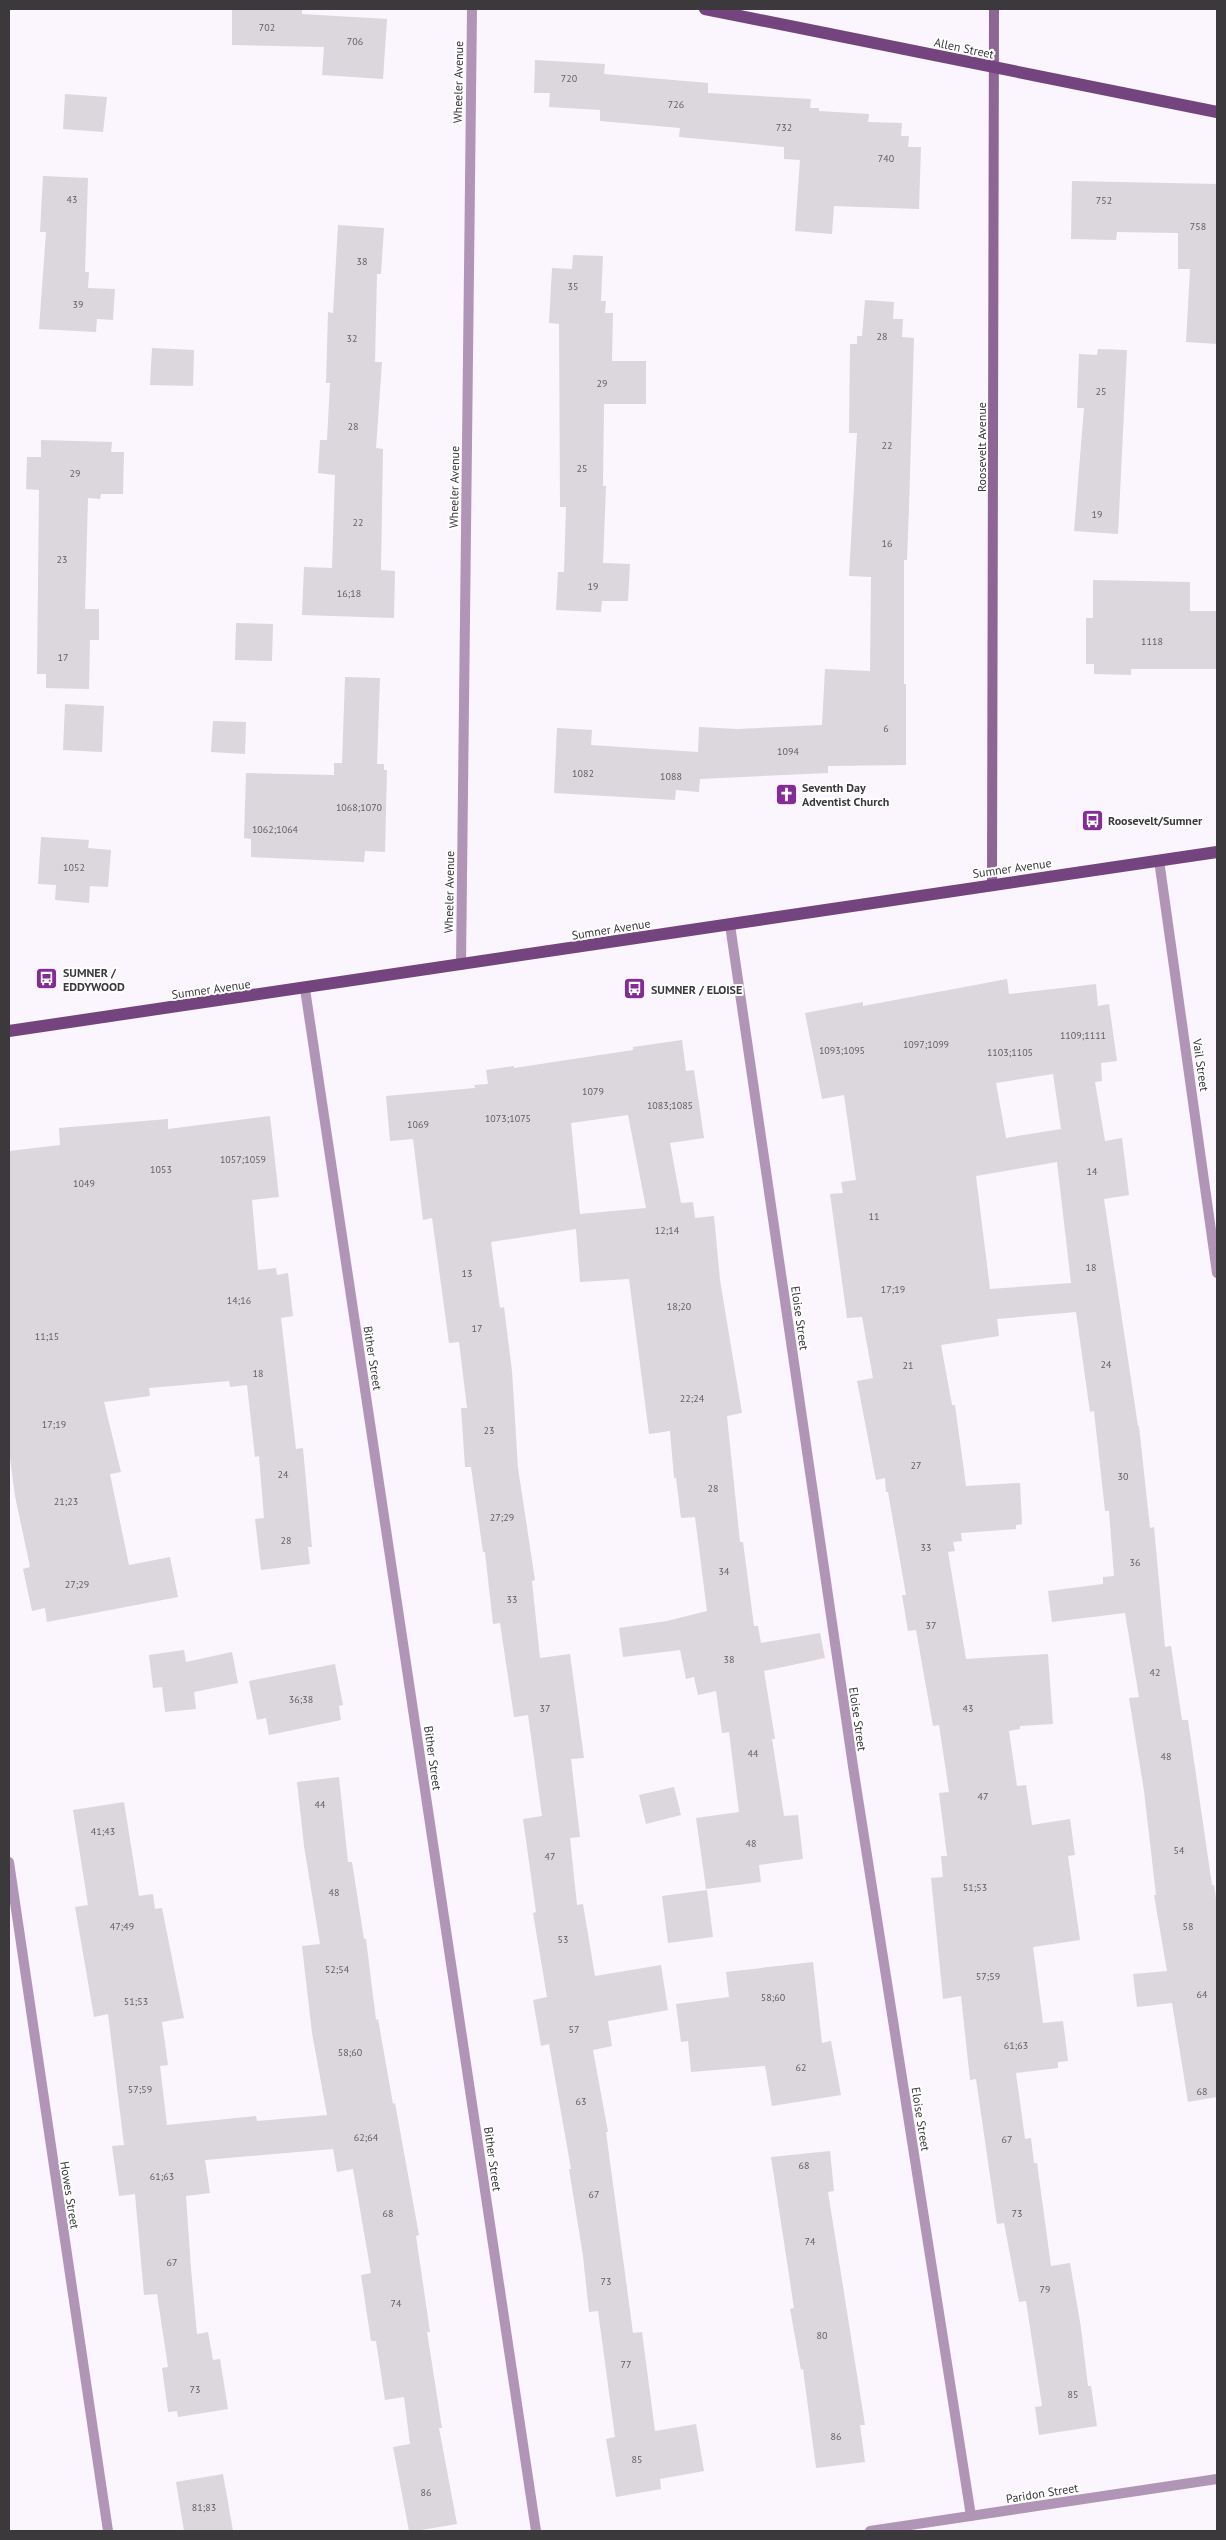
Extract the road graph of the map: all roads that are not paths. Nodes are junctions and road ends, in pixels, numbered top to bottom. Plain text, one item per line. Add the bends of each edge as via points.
1 (472, 9) edge
2 (704, 9) edge
3 (994, 9) edge
4 (994, 68) junction
5 (1217, 112) edge
6 (1217, 852) edge
7 (1159, 860) junction
8 (992, 885) junction
9 (730, 924) junction
10 (461, 966) junction
11 (305, 989) junction
12 (9, 1031) edge
13 (1217, 1273) edge
14 (9, 1862) edge
15 (1217, 2479) edge
16 (971, 2516) junction
17 (108, 2531) edge
18 (536, 2531) edge
19 (870, 2531) edge

1 - 10 street, Wheeler Avenue
2 - 4 main road, Allen Street
3 - 4 street, Roosevelt Avenue
4 - 5 main road, Allen Street
4 - 8 street, Roosevelt Avenue
6 - 7 main road, Sumner Avenue
7 - 8 main road, Sumner Avenue
7 - 13 street, Vail Street
8 - 9 main road, Sumner Avenue
9 - 10 main road, Sumner Avenue
9 - 16 street, Eloise Street via 851,1753
10 - 11 main road, Sumner Avenue
11 - 12 main road, Sumner Avenue
11 - 18 street, Bither Street
14 - 17 street, Howes Street
15 - 16 street, Paridon Street
16 - 19 street, Paridon Street

